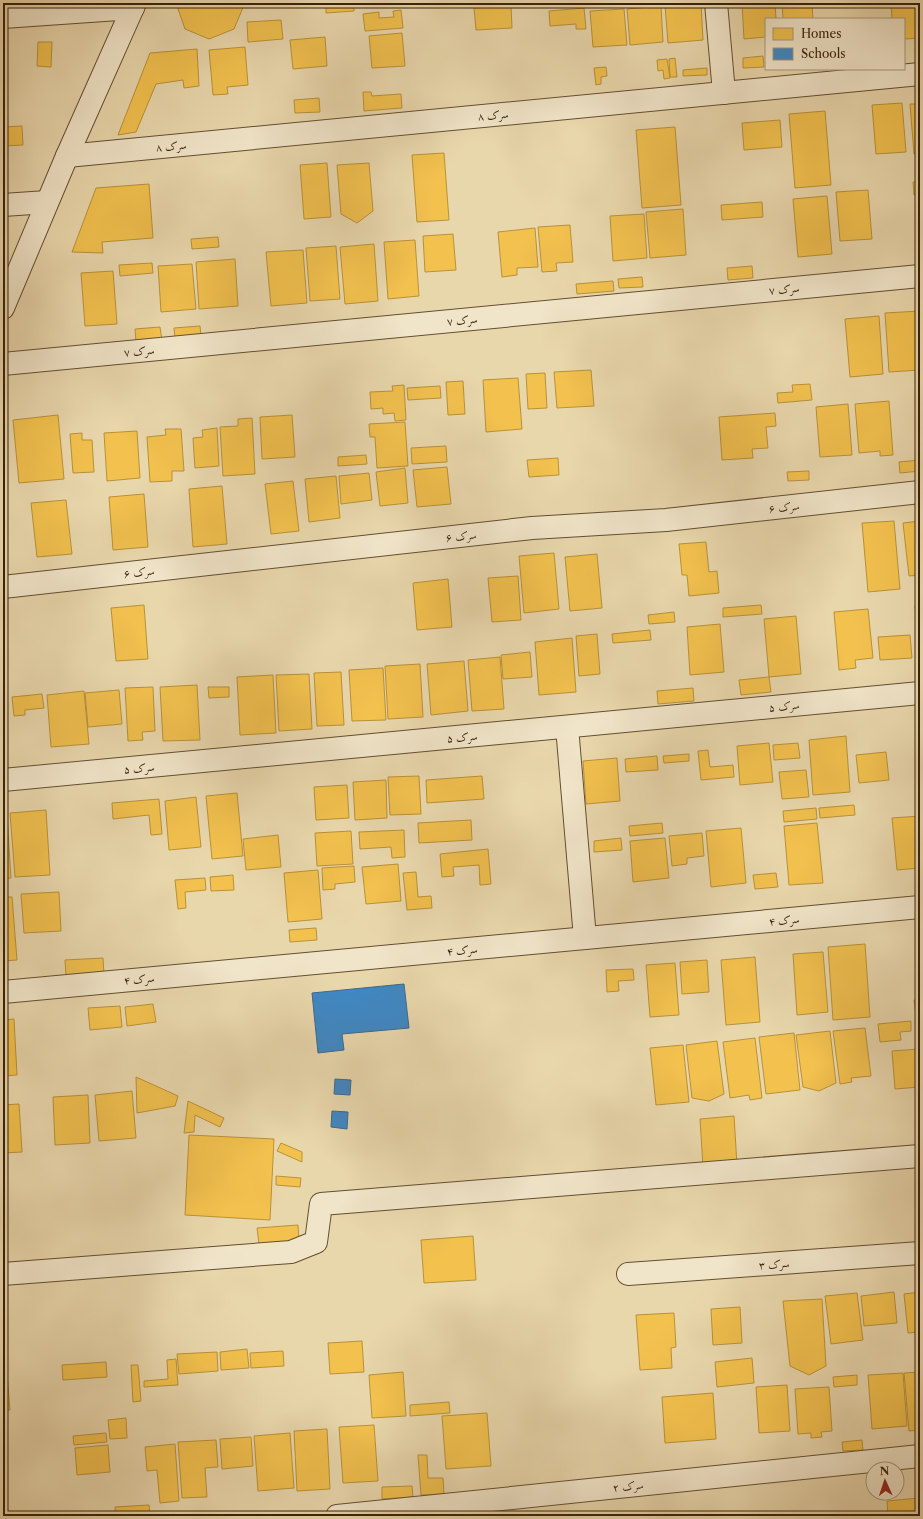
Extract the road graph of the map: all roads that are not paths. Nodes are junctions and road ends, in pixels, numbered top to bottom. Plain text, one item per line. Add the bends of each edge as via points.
1 (716, 3) edge
2 (134, 5) edge
3 (3, 17) edge
4 (920, 74) edge
5 (724, 93) junction
6 (67, 156) junction
7 (47, 202) junction
8 (3, 205) edge
9 (920, 276) edge
10 (3, 308) edge
11 (3, 364) edge
12 (920, 492) edge
13 (3, 587) edge
14 (920, 693) edge
15 (567, 727) junction
16 (3, 780) edge
17 (920, 907) edge
18 (585, 938) junction
19 (3, 992) edge
20 (920, 1156) edge
21 (920, 1253) edge
22 (3, 1274) edge
23 (628, 1274) dead end
24 (920, 1456) edge
25 (337, 1516) edge

1 - 5 street
2 - 3 street
2 - 6 street
4 - 5 street, سرک ۸
5 - 6 street, سرک ۸
6 - 7 street
7 - 8 street
7 - 10 street
9 - 11 street, سرک ۷
12 - 13 street, سرک ۶ via 666,520 532,528
14 - 15 street, سرک ۵
15 - 16 street, سرک ۵
15 - 18 street
17 - 18 street, سرک ۴
18 - 19 street, سرک ۴
20 - 22 street via 321,1204 316,1242 291,1252
21 - 23 street, سرک ۳
24 - 25 street, سرک ۲

